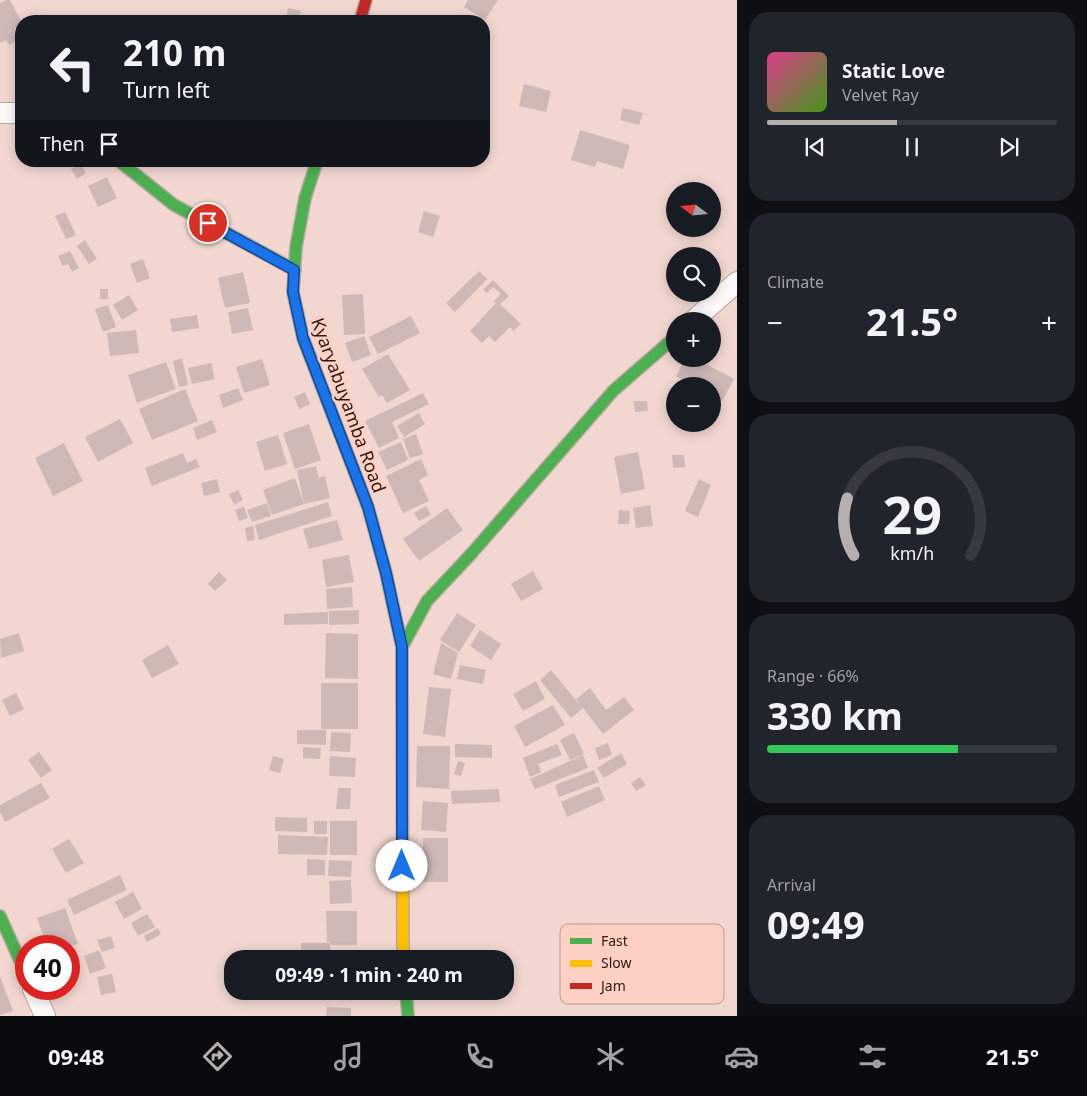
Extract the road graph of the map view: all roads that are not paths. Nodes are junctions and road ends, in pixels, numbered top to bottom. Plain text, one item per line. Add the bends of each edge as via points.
1 (366, 0) edge
2 (362, 15) edge
3 (0, 113) edge
4 (15, 113) edge
5 (126, 167) edge
6 (315, 167) edge
7 (294, 270) junction
8 (737, 282) edge
9 (702, 312) edge
10 (666, 345) edge
11 (402, 647) junction
12 (0, 916) edge
13 (15, 949) edge
14 (403, 950) edge
15 (38, 1000) edge
16 (407, 1000) edge
17 (45, 1016) edge
18 (408, 1016) edge

1 - 2 street
3 - 4 street
5 - 7 street via 174,205
6 - 7 street, Kyaryabuyamba Road via 305,198
7 - 11 street, Kyaryabuyamba Road via 293,292 303,338 368,507
8 - 9 street
10 - 11 street via 613,391 427,601
11 - 14 street, Kyaryabuyamba Road
12 - 13 street
15 - 17 street
16 - 18 street

